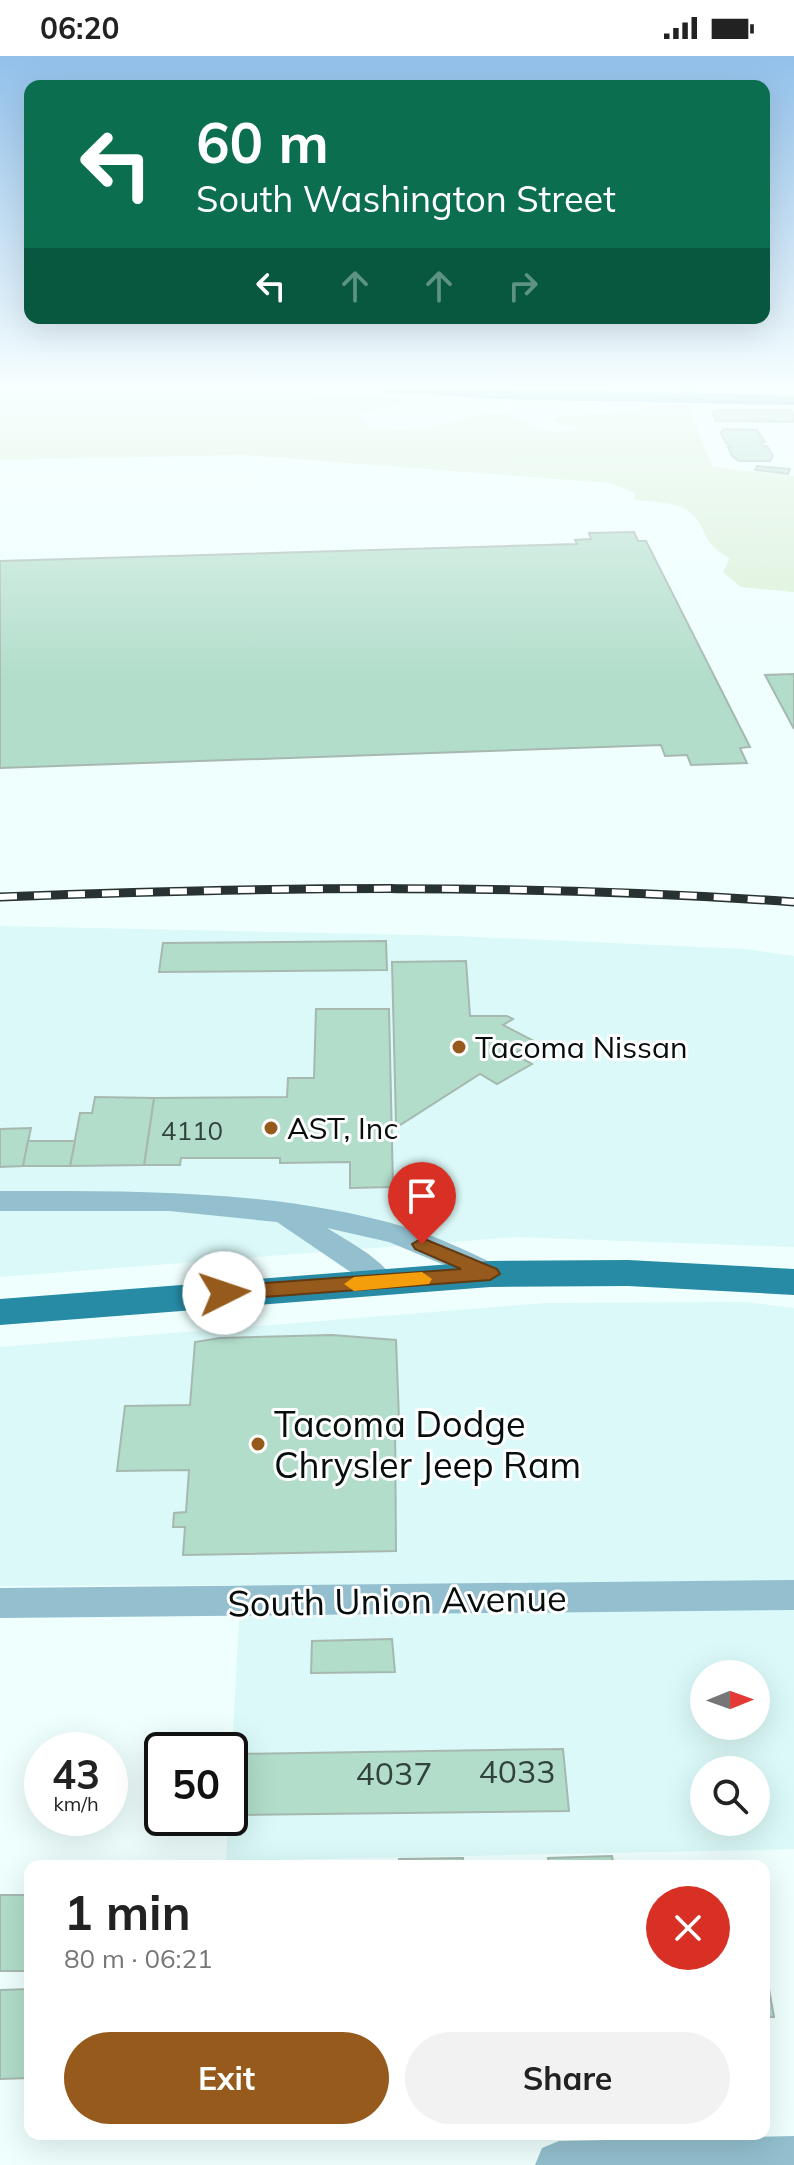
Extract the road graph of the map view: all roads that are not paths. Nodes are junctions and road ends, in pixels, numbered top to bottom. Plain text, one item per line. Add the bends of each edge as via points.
1 (0, 1201) edge
2 (287, 1216) junction
3 (490, 1274) junction
4 (380, 1282) junction
5 (794, 1282) edge
6 (0, 1312) edge
7 (794, 1595) edge
8 (0, 1603) edge
9 (794, 2160) edge
10 (559, 2165) edge

1 - 2 street via 185,1202
2 - 3 street via 335,1219 399,1235
2 - 4 street
3 - 4 main road
3 - 5 main road via 628,1273
4 - 6 main road
7 - 8 street, South Union Avenue
9 - 10 street

